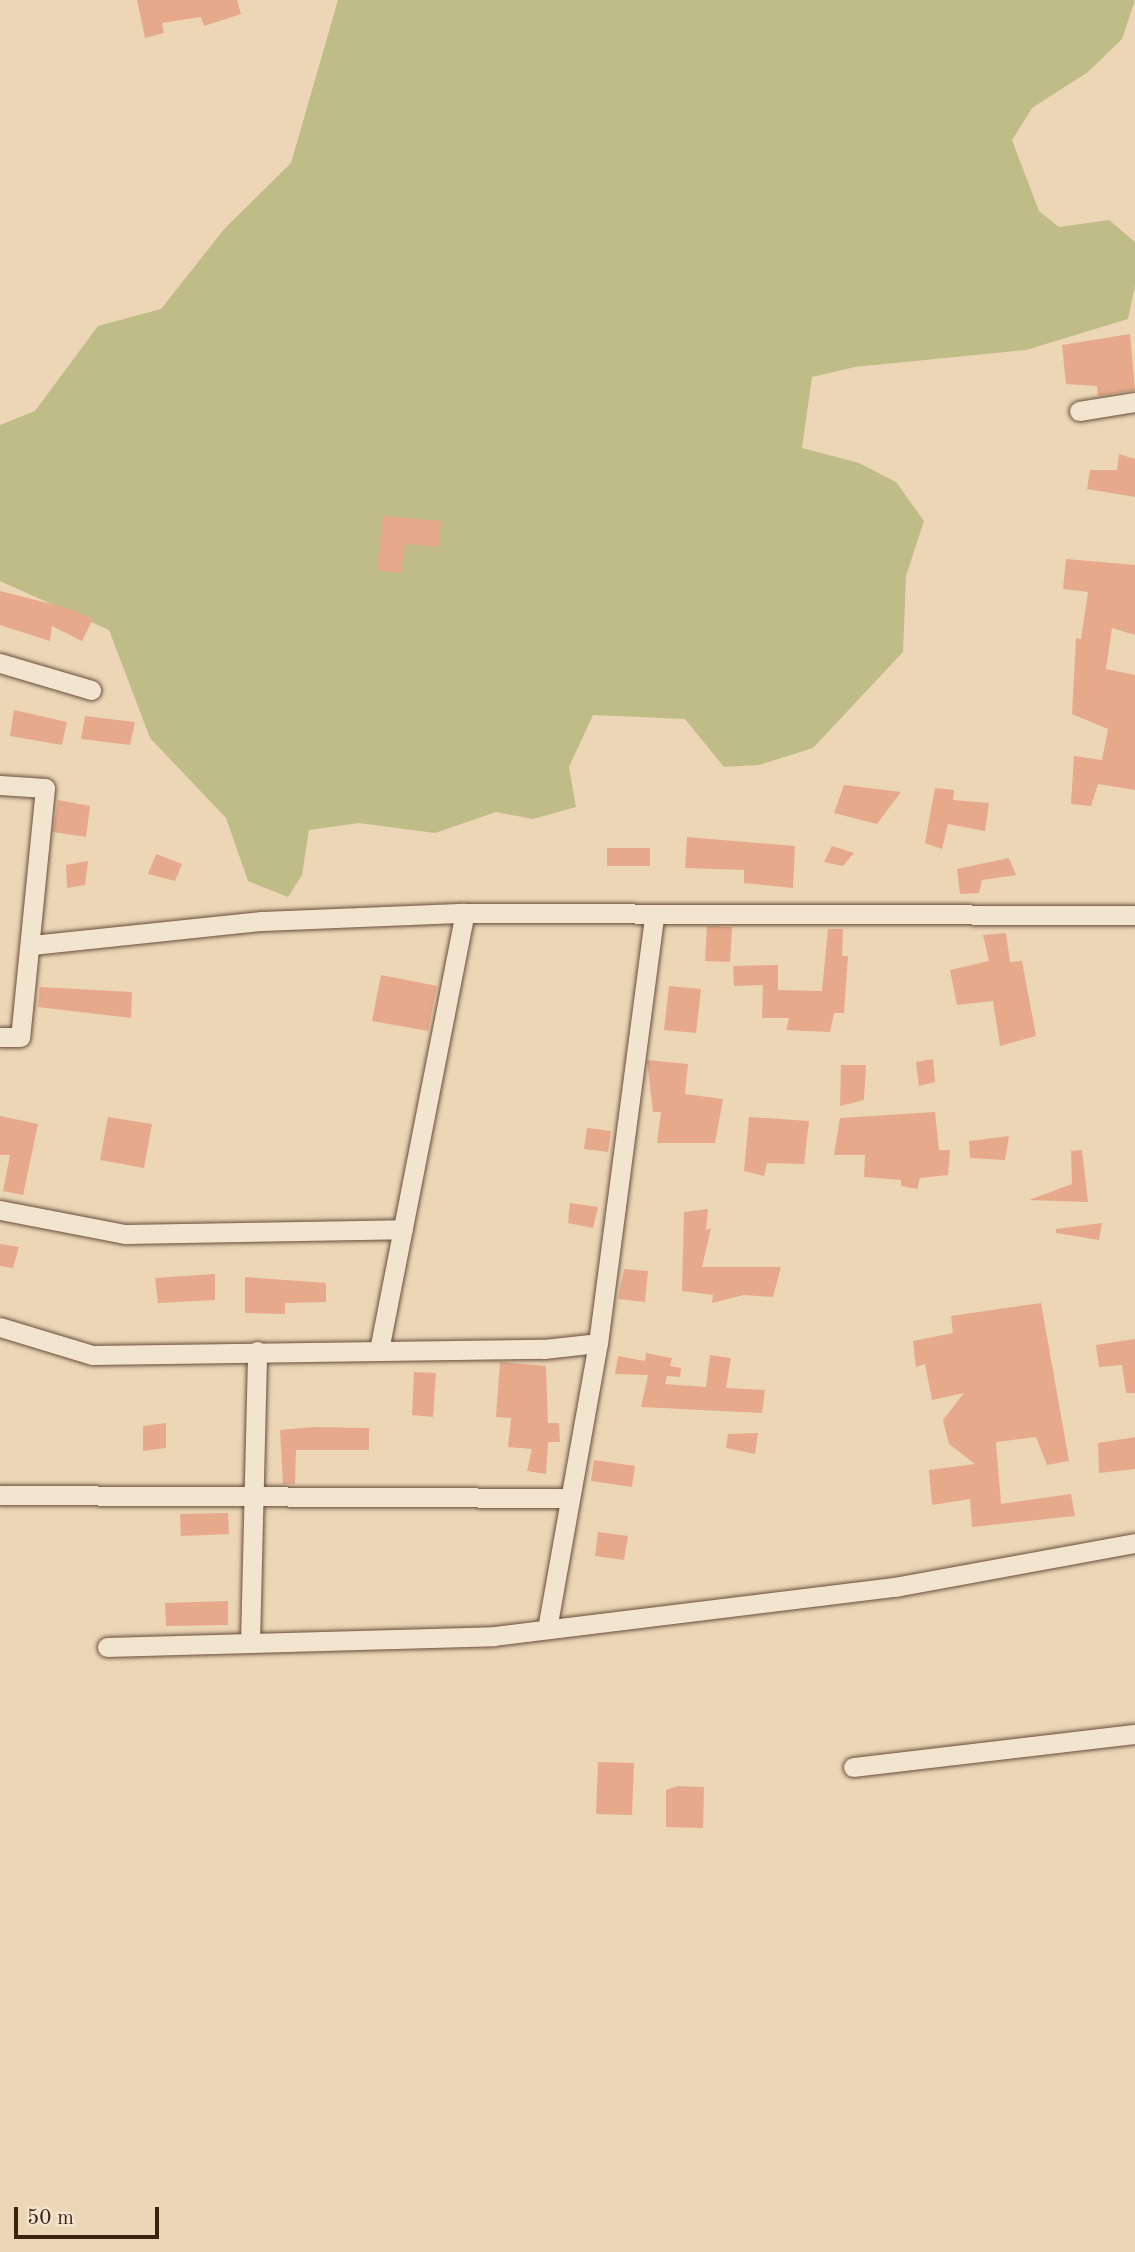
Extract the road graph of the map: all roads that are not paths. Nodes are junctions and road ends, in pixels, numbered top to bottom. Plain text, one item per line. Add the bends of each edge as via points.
1 (1135, 402) edge
2 (1079, 411) dead end
3 (0, 663) edge
4 (91, 690) dead end
5 (0, 785) edge
6 (465, 913) junction
7 (1135, 915) edge
8 (654, 916) junction
9 (32, 945) junction
10 (0, 1037) edge
11 (0, 1210) edge
12 (403, 1229) junction
13 (0, 1327) edge
14 (598, 1343) junction
15 (379, 1350) junction
16 (257, 1351) junction
17 (0, 1495) edge
18 (253, 1496) junction
19 (570, 1498) junction
20 (1135, 1543) edge
21 (547, 1629) junction
22 (250, 1643) junction
23 (107, 1647) dead end
24 (1135, 1734) edge
25 (853, 1766) dead end

1 - 2 street
3 - 4 street
5 - 9 street via 45,788
6 - 8 street
6 - 9 street via 262,921
6 - 12 street
7 - 8 street
8 - 14 street
9 - 10 street via 20,1037
11 - 12 street via 125,1234
12 - 15 street
13 - 16 street via 92,1355
14 - 15 street
14 - 19 street
15 - 16 street
16 - 18 street
17 - 18 street
18 - 19 street
18 - 22 street
19 - 21 street
20 - 21 street via 895,1587
21 - 22 street
22 - 23 street
24 - 25 street

